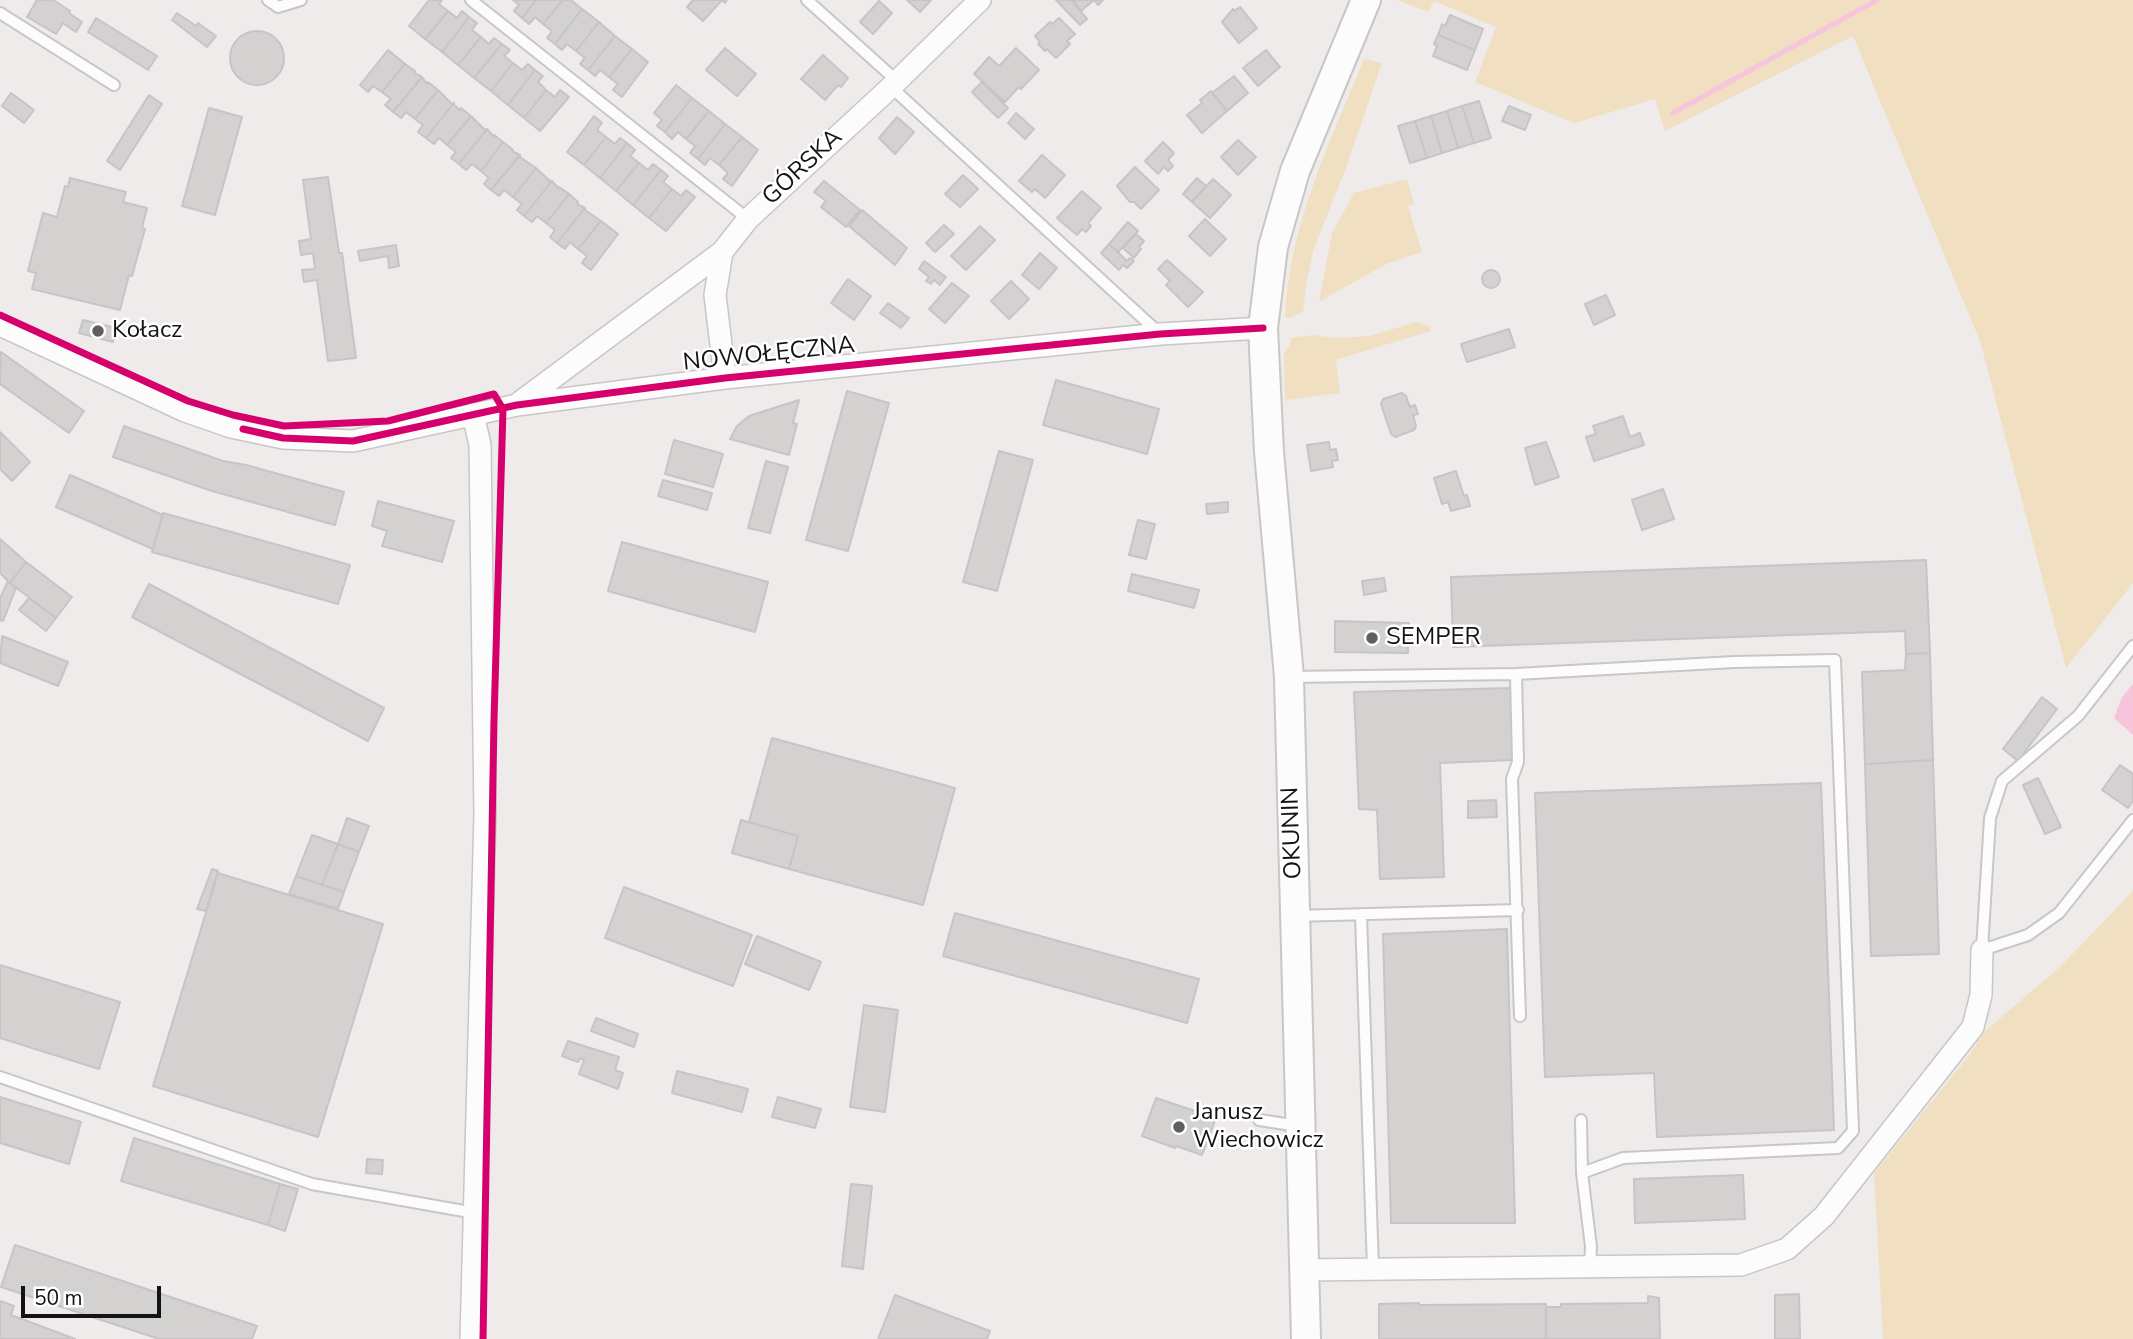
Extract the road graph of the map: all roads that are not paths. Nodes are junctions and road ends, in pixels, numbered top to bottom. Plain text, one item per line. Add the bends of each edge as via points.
1 (268, 0) edge
2 (301, 0) edge
3 (471, 0) edge
4 (807, 0) edge
5 (1366, 0) edge
6 (978, 1) edge
7 (0, 13) edge
8 (894, 84) junction
9 (114, 85) dead end
10 (748, 219) junction
11 (722, 251) junction
12 (0, 325) edge
13 (1263, 328) junction
14 (1160, 334) junction
15 (725, 378) junction
16 (517, 405) junction
17 (473, 414) junction
18 (2133, 646) edge
19 (1516, 674) junction
20 (1289, 677) junction
21 (2133, 820) edge
22 (1518, 910) junction
23 (1361, 915) junction
24 (1295, 916) junction
25 (1982, 950) junction
26 (1520, 1016) dead end
27 (0, 1077) edge
28 (1259, 1120) dead end
29 (1581, 1120) dead end
30 (1301, 1127) junction
31 (1583, 1173) junction
32 (475, 1213) junction
33 (1590, 1267) junction
34 (1373, 1269) junction
35 (1304, 1270) junction
36 (471, 1339) edge
37 (1306, 1339) edge

1 - 2 lane via 278,7
3 - 10 lane
4 - 8 lane
5 - 13 main road, OKUNIN via 1295,171 1273,247
6 - 8 street, GÓRSKA
7 - 9 lane
8 - 10 street, GÓRSKA
8 - 14 lane
10 - 11 street, GÓRSKA
11 - 15 street via 715,295
11 - 16 street, GÓRSKA
12 - 17 street, NOWOŁĘCZNA via 185,411 275,437 353,441
13 - 14 street, NOWOŁĘCZNA
13 - 20 main road, OKUNIN
14 - 15 street, NOWOŁĘCZNA
15 - 16 street, NOWOŁĘCZNA
16 - 17 street, NOWOŁĘCZNA
17 - 32 street via 480,445 485,814
18 - 25 lane via 2078,716 2003,781 1990,818
19 - 20 lane
19 - 22 lane via 1518,762 1512,779
19 - 31 lane via 1835,660 1853,1131 1838,1148 1623,1158
20 - 24 main road, OKUNIN
21 - 25 lane via 2059,913 2028,935
22 - 23 lane
22 - 26 lane
23 - 24 lane
23 - 34 lane
24 - 30 main road, OKUNIN
25 - 33 street via 1981,995 1973,1027 1824,1216 1787,1249 1741,1265
27 - 32 lane via 312,1184
28 - 30 lane
29 - 31 lane
30 - 35 main road, OKUNIN
31 - 33 lane
32 - 36 street
33 - 34 street
34 - 35 street
35 - 37 main road, OKUNIN

